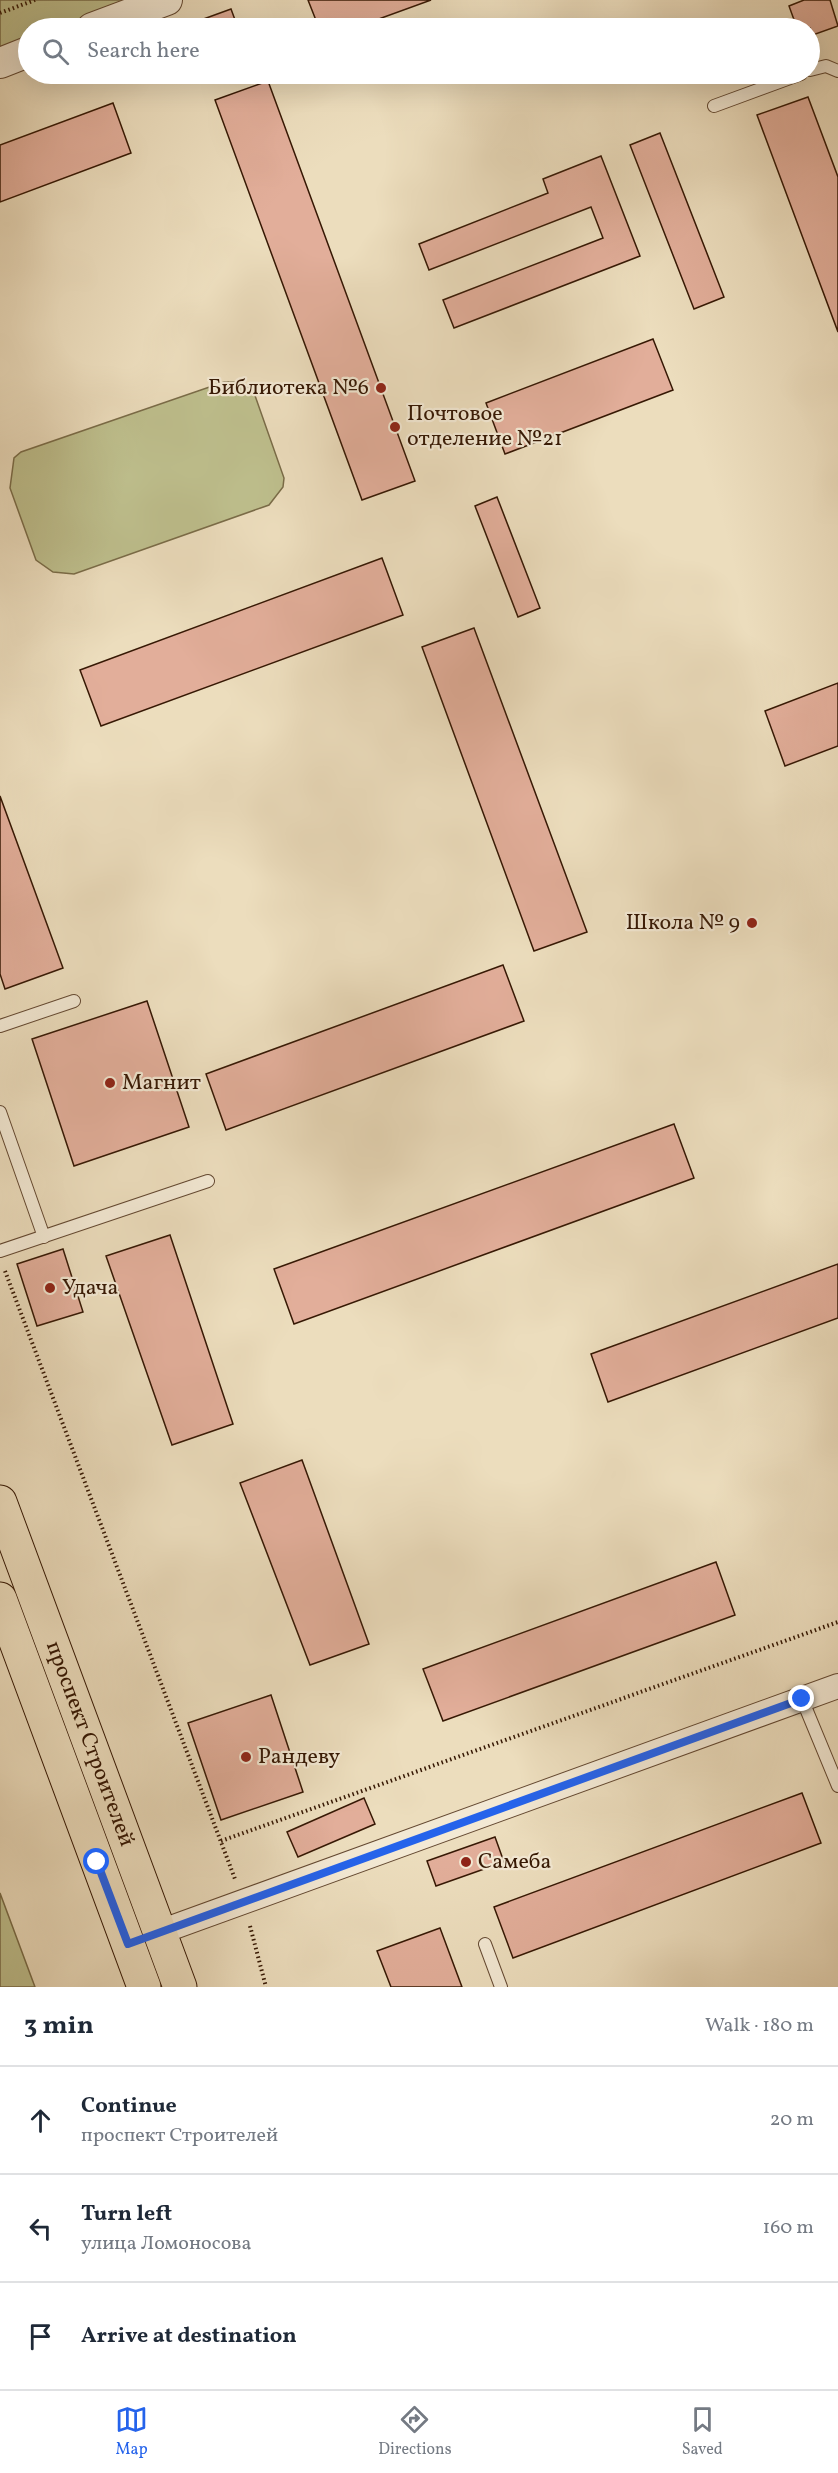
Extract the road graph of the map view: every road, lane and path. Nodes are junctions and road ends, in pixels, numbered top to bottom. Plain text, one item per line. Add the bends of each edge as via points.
1 (35, 0) edge
2 (167, 0) edge
3 (0, 13) edge
4 (119, 18) edge
5 (18, 56) edge
6 (0, 63) edge
7 (820, 68) edge
8 (838, 71) edge
9 (774, 84) edge
10 (714, 106) dead end
11 (74, 1001) dead end
12 (0, 1026) edge
13 (0, 1112) edge
14 (208, 1181) dead end
15 (44, 1237) junction
16 (1, 1246) edge
17 (4, 1270) dead end
18 (0, 1502) edge
19 (0, 1599) edge
20 (838, 1622) edge
21 (838, 1686) edge
22 (802, 1699) junction
23 (838, 1786) edge
24 (220, 1841) junction
25 (243, 1903) junction
26 (160, 1932) junction
27 (128, 1944) junction
28 (485, 1944) dead end
29 (144, 1987) edge
30 (180, 1987) edge
31 (266, 1987) edge
32 (501, 1987) edge

1 - 3 path
2 - 4 street
5 - 6 street
7 - 8 lane
9 - 10 lane
11 - 12 lane
13 - 15 lane
14 - 15 lane
15 - 16 lane
17 - 24 path
18 - 26 main road, проспект Строителей
19 - 27 main road, проспект Строителей
20 - 24 path
21 - 22 street
22 - 23 lane
22 - 25 street
24 - 25 path
25 - 26 street
25 - 31 path
26 - 27 street
26 - 30 main road, проспект Строителей
27 - 29 main road, проспект Строителей
28 - 32 lane

